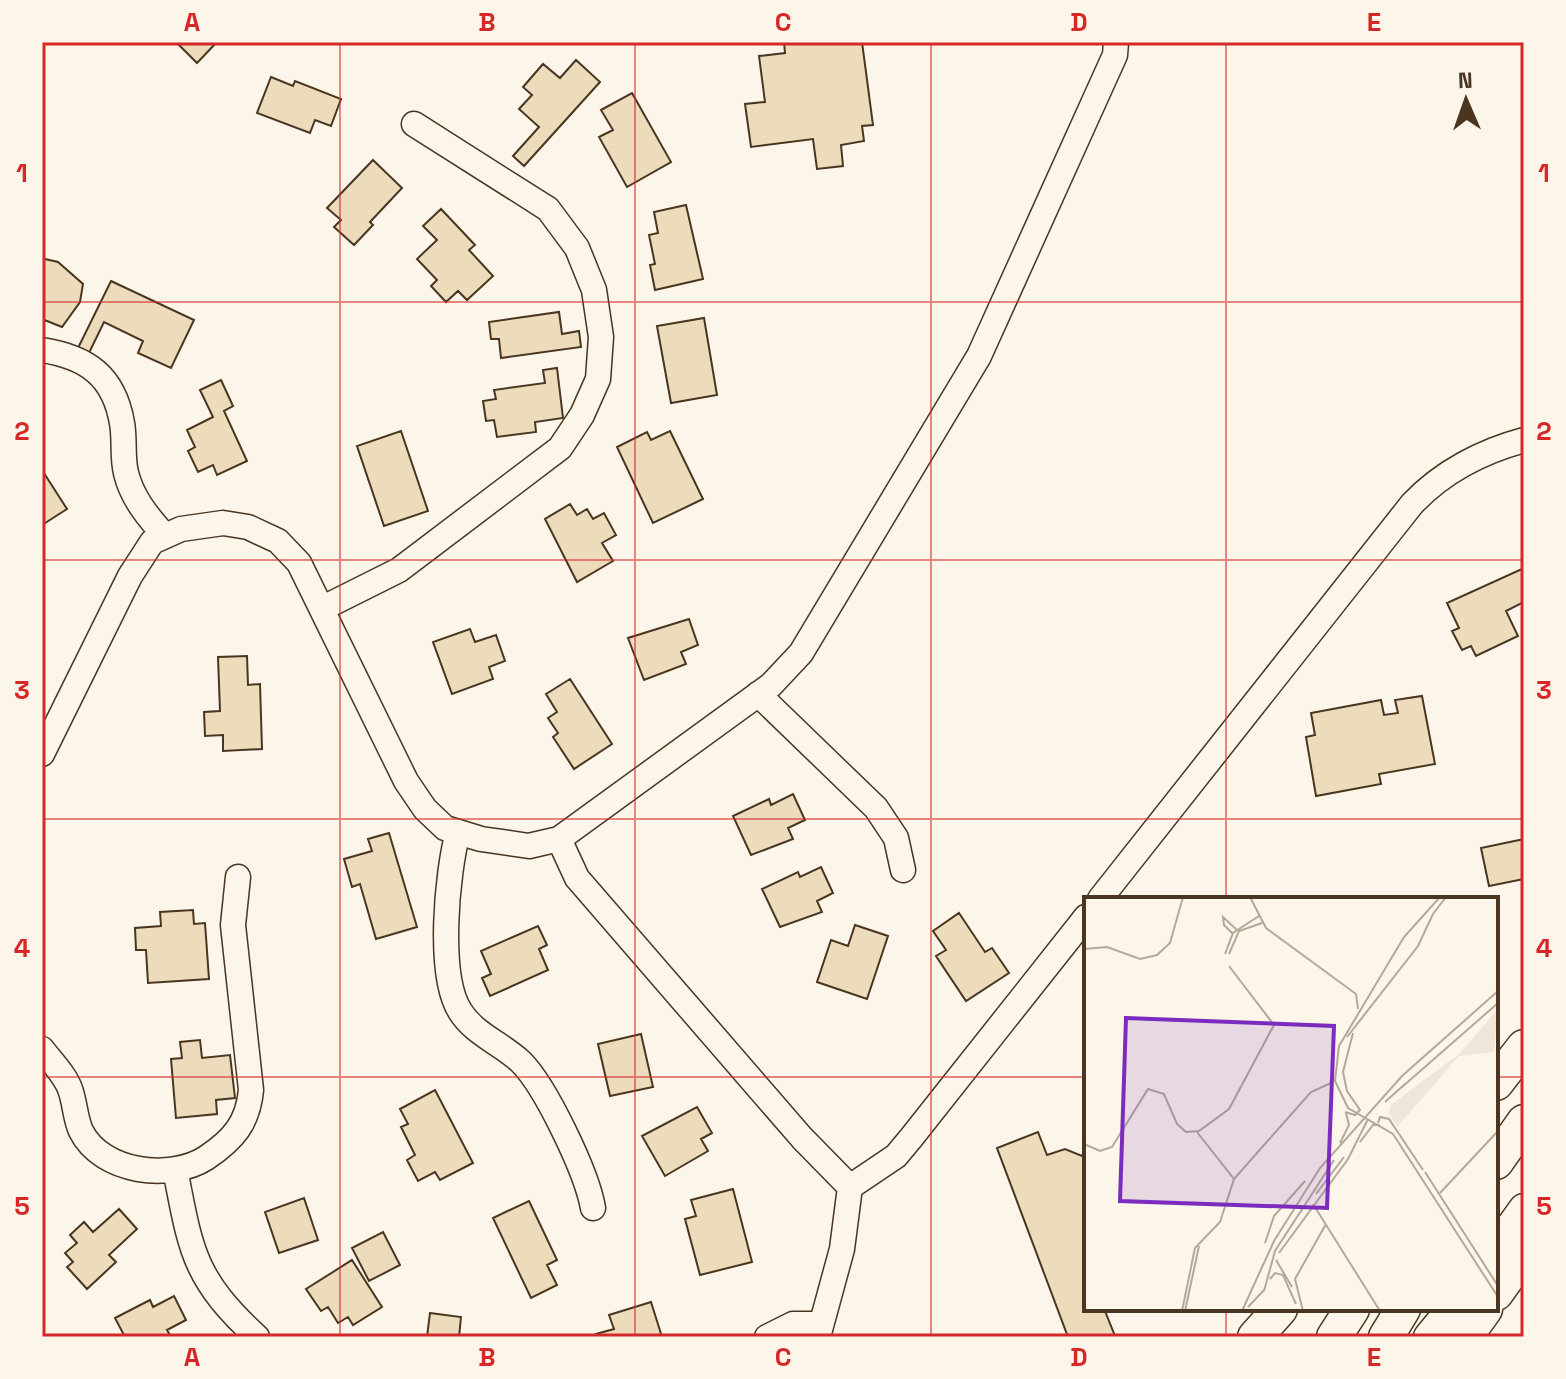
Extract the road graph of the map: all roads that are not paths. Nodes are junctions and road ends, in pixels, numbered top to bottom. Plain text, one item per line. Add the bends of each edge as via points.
1 (1116, 42) edge
2 (414, 124) dead end
3 (42, 350) edge
4 (1524, 440) edge
5 (165, 536) junction
6 (323, 608) junction
7 (758, 694) junction
8 (42, 754) edge
9 (458, 832) junction
10 (559, 839) junction
11 (903, 870) dead end
12 (238, 877) dead end
13 (1102, 897) edge
14 (1084, 920) edge
15 (1524, 1038) edge
16 (1524, 1047) edge
17 (42, 1049) edge
18 (1498, 1059) edge
19 (1498, 1080) edge
20 (1524, 1122) edge
21 (1498, 1159) edge
22 (175, 1169) junction
23 (850, 1187) junction
24 (593, 1208) dead end
25 (1524, 1209) edge
26 (1498, 1245) edge
27 (1524, 1254) edge
28 (1498, 1290) edge
29 (1278, 1311) edge
30 (1351, 1311) edge
31 (1402, 1311) edge
32 (1450, 1311) edge
33 (1484, 1311) edge
34 (820, 1331) edge
35 (257, 1337) edge
36 (767, 1337) edge
37 (1255, 1337) edge
38 (1334, 1337) edge
39 (1386, 1337) edge
40 (1429, 1337) edge
41 (1465, 1337) edge

1 - 7 street via 1115,55 979,356 801,653
2 - 6 street via 548,209 577,248 594,290 601,337 598,379 560,448 399,570
3 - 5 street via 86,362 106,378 122,422 126,471 134,494
4 - 13 street via 1468,462 1429,486 1412,504
5 - 6 street via 223,523 248,527 278,541 299,563
5 - 8 street via 152,542 130,576
6 - 9 street via 406,781 425,809 445,828
7 - 10 street
7 - 11 street via 876,808 896,838
9 - 10 street via 529,846
9 - 24 street via 447,894 451,986 460,1011 533,1077 578,1163
10 - 23 street via 577,878
12 - 22 street via 233,925 250,1060 249,1112 239,1132 219,1150
14 - 23 street via 896,1156
15 - 18 highway
16 - 19 highway
17 - 22 street via 69,1086 81,1132 98,1149 142,1169
20 - 21 highway
22 - 35 street via 195,1260 215,1296
23 - 34 street via 842,1249
25 - 26 main road
27 - 28 highway
29 - 37 highway
30 - 38 highway
31 - 39 highway
32 - 40 main road
33 - 41 highway
34 - 36 street via 793,1324

